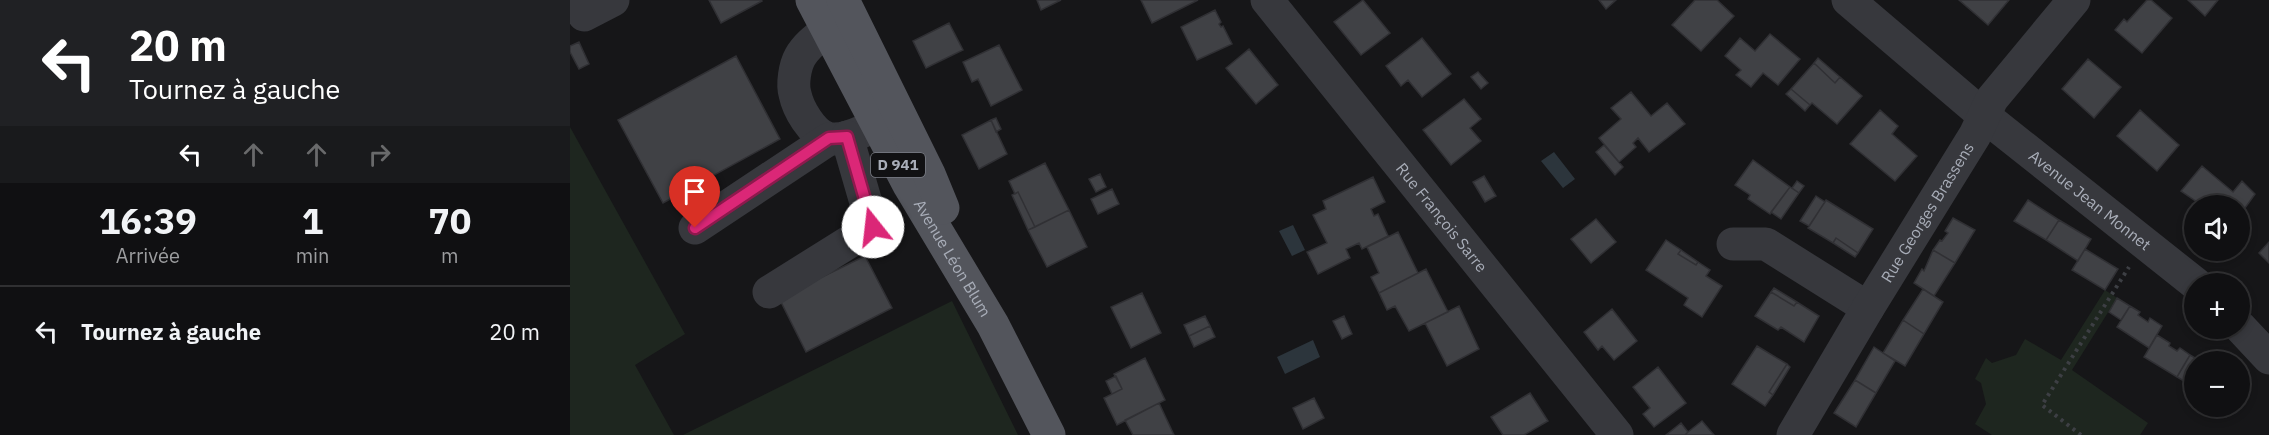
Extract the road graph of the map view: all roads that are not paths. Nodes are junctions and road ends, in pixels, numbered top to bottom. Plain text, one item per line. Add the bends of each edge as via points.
1 (575, 0) edge
2 (613, 0) edge
3 (812, 0) edge
4 (843, 0) edge
5 (1267, 0) edge
6 (1848, 0) edge
7 (2074, 0) edge
8 (827, 30) junction
9 (1983, 116) junction
10 (877, 125) junction
11 (838, 138) junction
12 (695, 228) dead end
13 (1733, 244) dead end
14 (2184, 274) edge
15 (769, 292) dead end
16 (1868, 308) junction
17 (993, 325) junction
18 (2250, 338) edge
19 (2269, 358) edge
20 (1604, 430) edge
21 (1049, 435) edge
22 (1793, 435) edge

1 - 2 street via 584,15
3 - 8 main road, Avenue Léon Blum / D 941
4 - 17 main road, Avenue Léon Blum / D 941 via 929,174
5 - 20 street, Rue François Sarre
6 - 9 street, Avenue Jean Monnet
7 - 9 street, Rue Georges Brassens via 1992,99
8 - 10 main road, Avenue Léon Blum / D 941
8 - 11 street via 800,58 794,94 812,130
9 - 14 street, Avenue Jean Monnet
9 - 16 street, Rue Georges Brassens
10 - 11 street
10 - 17 main road, Avenue Léon Blum / D 941
11 - 12 street
11 - 15 street via 873,227
13 - 16 street via 1766,244
16 - 22 street, Rue Georges Brassens
17 - 21 main road, Avenue Léon Blum / D 941
18 - 19 street

